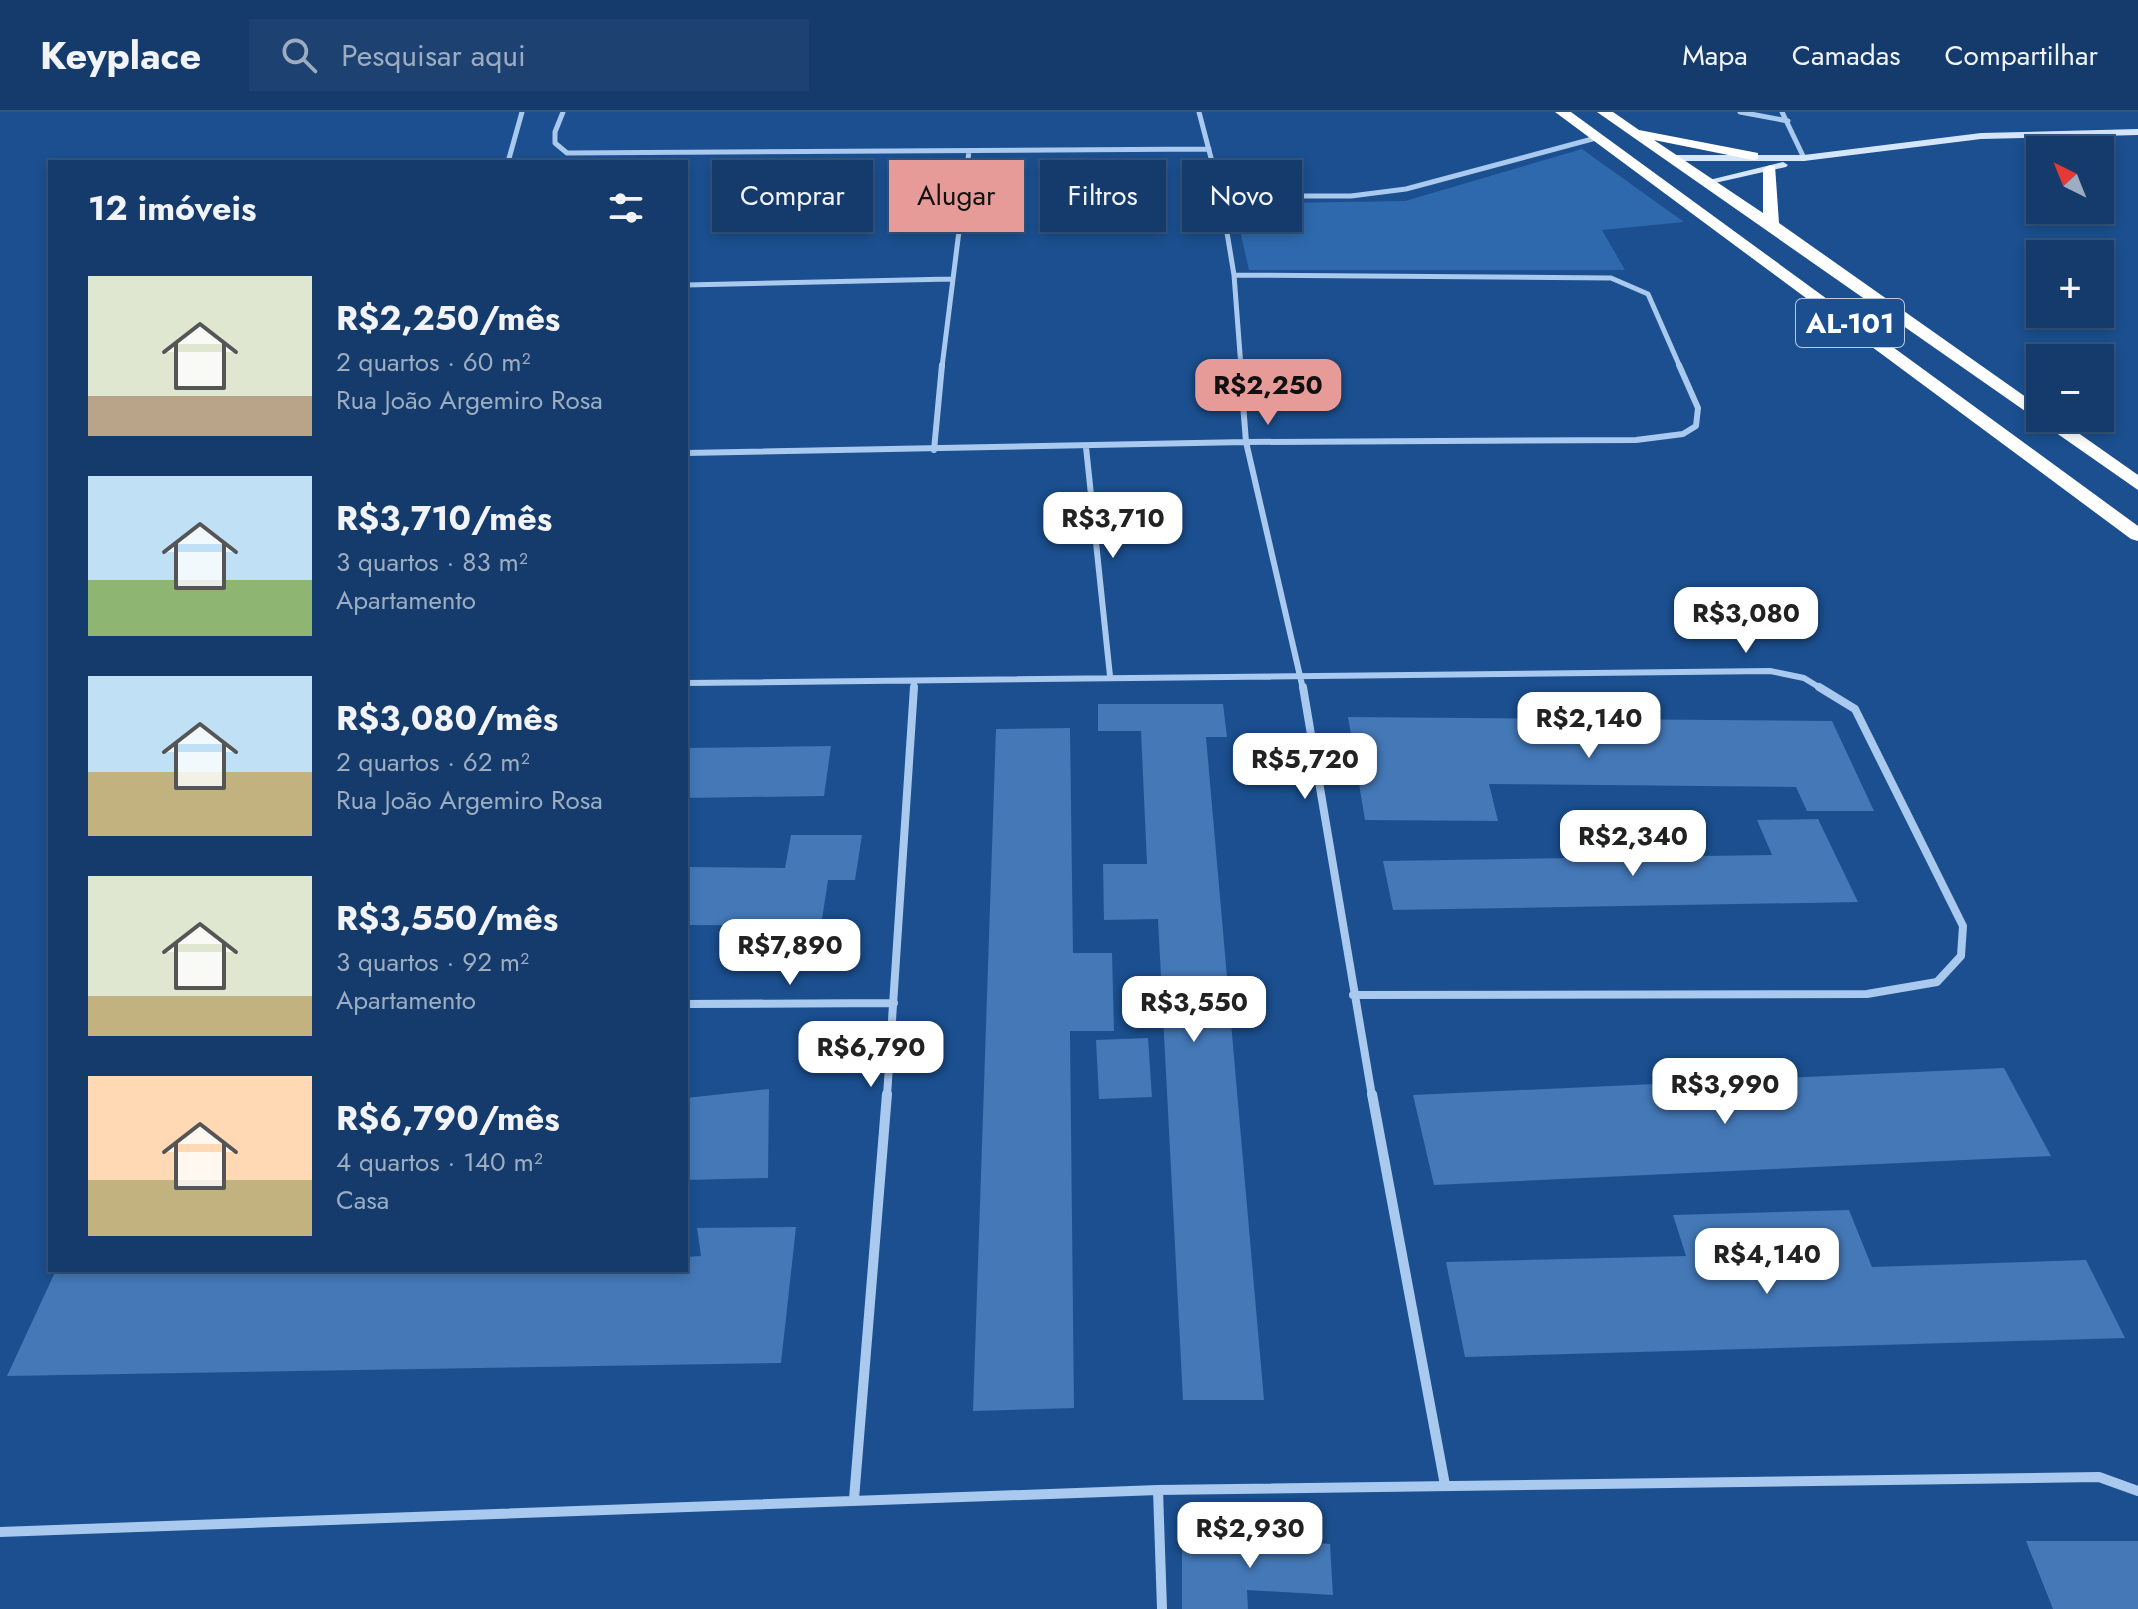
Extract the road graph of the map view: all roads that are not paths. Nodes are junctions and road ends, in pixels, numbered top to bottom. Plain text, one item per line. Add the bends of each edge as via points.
1 (522, 112) edge
2 (563, 112) edge
3 (1199, 112) edge
4 (1562, 112) edge
5 (1604, 112) edge
6 (1740, 112) edge
7 (1782, 112) edge
8 (1788, 121) junction
9 (1629, 130) junction
10 (2138, 132) edge
11 (1596, 138) junction
12 (1209, 149) junction
13 (969, 151) junction
14 (1753, 156) junction
15 (1670, 158) junction
16 (1804, 158) junction
17 (509, 160) edge
18 (1212, 160) edge
19 (1770, 169) junction
20 (1706, 182) junction
21 (1302, 196) edge
22 (1771, 225) junction
23 (1227, 232) edge
24 (1234, 275) junction
25 (951, 279) junction
26 (688, 285) edge
27 (2026, 405) edge
28 (2065, 432) edge
29 (1246, 442) junction
30 (1086, 447) junction
31 (934, 450) junction
32 (688, 453) edge
33 (2138, 484) edge
34 (2138, 535) edge
35 (1301, 674) junction
36 (1110, 676) junction
37 (914, 682) junction
38 (688, 683) edge
39 (1353, 995) junction
40 (894, 1003) junction
41 (688, 1004) edge
42 (1445, 1485) junction
43 (1158, 1490) junction
44 (2138, 1491) edge
45 (854, 1499) junction
46 (0, 1532) edge
47 (1162, 1609) edge

1 - 17 street
2 - 13 street via 555,143 567,153
3 - 12 street
4 - 11 highway, AL-101
5 - 9 highway, AL-101
6 - 8 street
7 - 8 street
8 - 16 street
9 - 14 highway
9 - 15 highway, AL-101
10 - 16 street via 1981,136
11 - 21 street via 1406,189
11 - 34 highway, AL-101
12 - 13 street
12 - 18 street
13 - 25 street
14 - 15 street
14 - 16 street
15 - 20 highway, AL-101
16 - 19 street
19 - 20 street
19 - 22 highway
20 - 22 highway, AL-101
22 - 27 highway, AL-101
23 - 24 street
24 - 29 street
24 - 29 street via 1611,278 1648,294 1698,408 1696,426 1683,434 1636,440
25 - 26 street
25 - 31 street
28 - 33 highway, AL-101
29 - 30 street
29 - 35 street
30 - 31 street
30 - 36 street
31 - 32 street
35 - 36 street
35 - 39 street
35 - 39 street via 1770,671 1804,678 1855,709 1963,926 1961,956 1937,982 1867,994
36 - 37 street
37 - 38 street
37 - 40 street
39 - 42 street
40 - 41 street
40 - 45 street
42 - 43 street
42 - 44 street via 2099,1477
43 - 45 street
43 - 47 street
45 - 46 street

